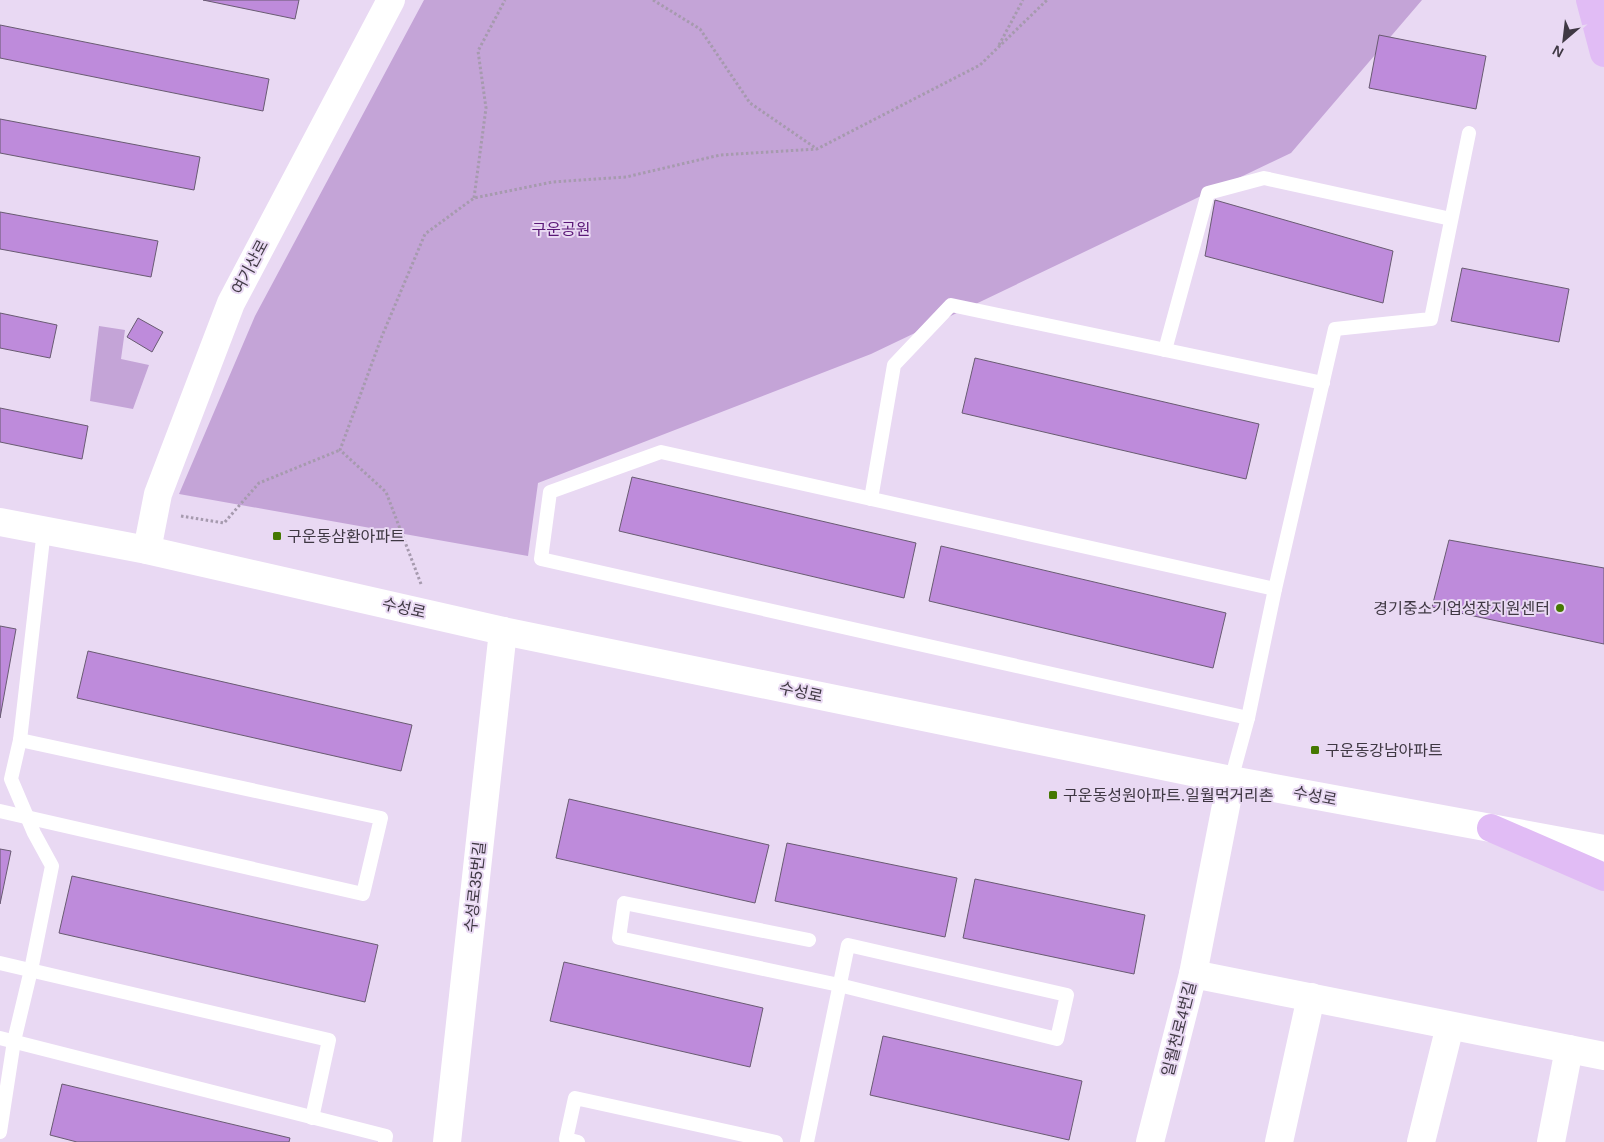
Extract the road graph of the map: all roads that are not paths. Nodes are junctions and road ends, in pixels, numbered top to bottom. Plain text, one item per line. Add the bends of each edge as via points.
1 (391, 0) edge
2 (1590, 0) edge
3 (1604, 53) edge
4 (1469, 133) dead end
5 (1451, 219) junction
6 (1165, 350) junction
7 (1323, 383) junction
8 (871, 499) junction
9 (0, 522) edge
10 (44, 530) junction
11 (147, 550) junction
12 (1275, 589) junction
13 (503, 631) junction
14 (1248, 718) junction
15 (20, 740) junction
16 (1231, 780) junction
17 (0, 811) edge
18 (27, 817) junction
19 (1491, 828) junction
20 (1604, 848) edge
21 (1604, 877) edge
22 (808, 940) dead end
23 (0, 963) edge
24 (31, 970) junction
25 (1193, 974) junction
26 (839, 985) junction
27 (1311, 997) junction
28 (1450, 1026) junction
29 (0, 1038) edge
30 (14, 1041) junction
31 (1569, 1049) junction
32 (1604, 1056) edge
33 (312, 1118) junction
34 (0, 1132) edge
35 (385, 1142) edge
36 (447, 1142) edge
37 (578, 1142) edge
38 (776, 1142) edge
39 (807, 1142) edge
40 (1150, 1142) edge
41 (1279, 1142) edge
42 (1421, 1142) edge
43 (1551, 1142) edge

1 - 11 street, 여기산로 via 231,303 158,494
2 - 3 main road
4 - 5 lane
5 - 6 lane via 1264,178 1208,193
5 - 7 lane via 1431,319 1335,329
6 - 7 lane
6 - 8 lane via 951,305 894,365
7 - 12 lane
8 - 12 lane
8 - 14 lane via 661,452 550,492 541,559
9 - 10 street, 수성로
10 - 11 street, 수성로
10 - 15 lane
11 - 13 street, 수성로
12 - 14 lane
13 - 16 street, 수성로
13 - 36 street, 수성로35번길
14 - 16 lane
15 - 18 lane via 11,779
15 - 18 lane via 381,818 362,894
16 - 19 street, 수성로
16 - 25 street
17 - 18 lane
18 - 24 lane via 52,866
19 - 20 street, 수성로
19 - 21 main road
22 - 26 lane via 624,903 619,938
23 - 24 lane
24 - 30 lane
24 - 33 lane via 329,1040
25 - 27 street, 일월천로4번길
25 - 40 street, 일월천로4번길
26 - 26 lane via 1057,1039 1067,995 848,946
26 - 39 lane
27 - 28 street, 일월천로4번길
27 - 41 street
28 - 31 street, 일월천로4번길
28 - 42 street
29 - 30 lane
30 - 33 lane
30 - 34 lane
31 - 32 street, 일월천로4번길
31 - 43 street
33 - 35 lane via 386,1136
37 - 38 lane via 566,1140 575,1098

